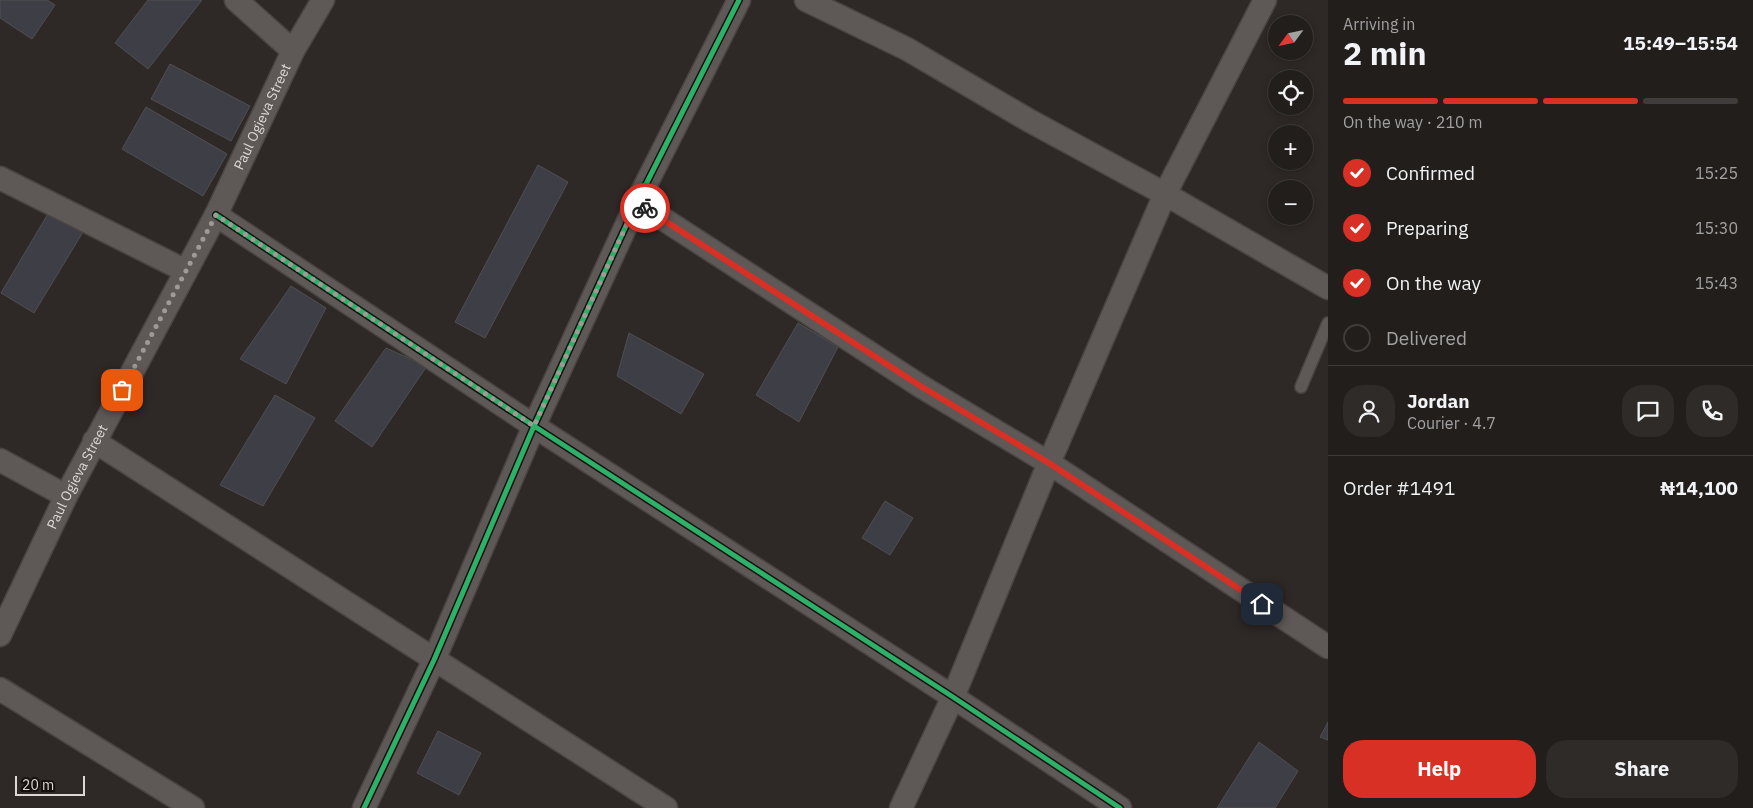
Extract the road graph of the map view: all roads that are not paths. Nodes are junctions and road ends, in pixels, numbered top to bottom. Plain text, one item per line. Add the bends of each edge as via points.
1 (236, 0) edge
2 (323, 0) edge
3 (739, 0) edge
4 (806, 0) edge
5 (1265, 0) edge
6 (293, 51) junction
7 (0, 178) edge
8 (1165, 194) junction
9 (637, 202) junction
10 (216, 215) junction
11 (186, 270) junction
12 (1328, 288) edge
13 (1328, 323) edge
14 (1302, 387) dead end
15 (534, 426) junction
16 (94, 442) junction
17 (0, 460) edge
18 (1049, 463) junction
19 (66, 496) junction
20 (0, 635) edge
21 (1328, 647) edge
22 (434, 660) junction
23 (0, 689) edge
24 (953, 697) junction
25 (193, 808) edge
26 (364, 808) edge
27 (666, 808) edge
28 (901, 808) edge
29 (1120, 808) edge

1 - 6 street
2 - 6 street, Paul Ogieva Street
3 - 9 street
4 - 8 street via 907,49 1030,121
5 - 8 street
6 - 10 street, Paul Ogieva Street
7 - 11 street
8 - 12 street
8 - 18 street
9 - 15 street
9 - 18 street via 922,387
10 - 11 street, Paul Ogieva Street
10 - 15 street
11 - 16 street, Paul Ogieva Street
13 - 14 lane
15 - 22 street
15 - 24 street
16 - 19 street, Paul Ogieva Street
16 - 22 street
17 - 19 street
18 - 21 street
18 - 24 street
19 - 20 street, Paul Ogieva Street
22 - 26 street
22 - 27 street
23 - 25 street
24 - 28 street
24 - 29 street

